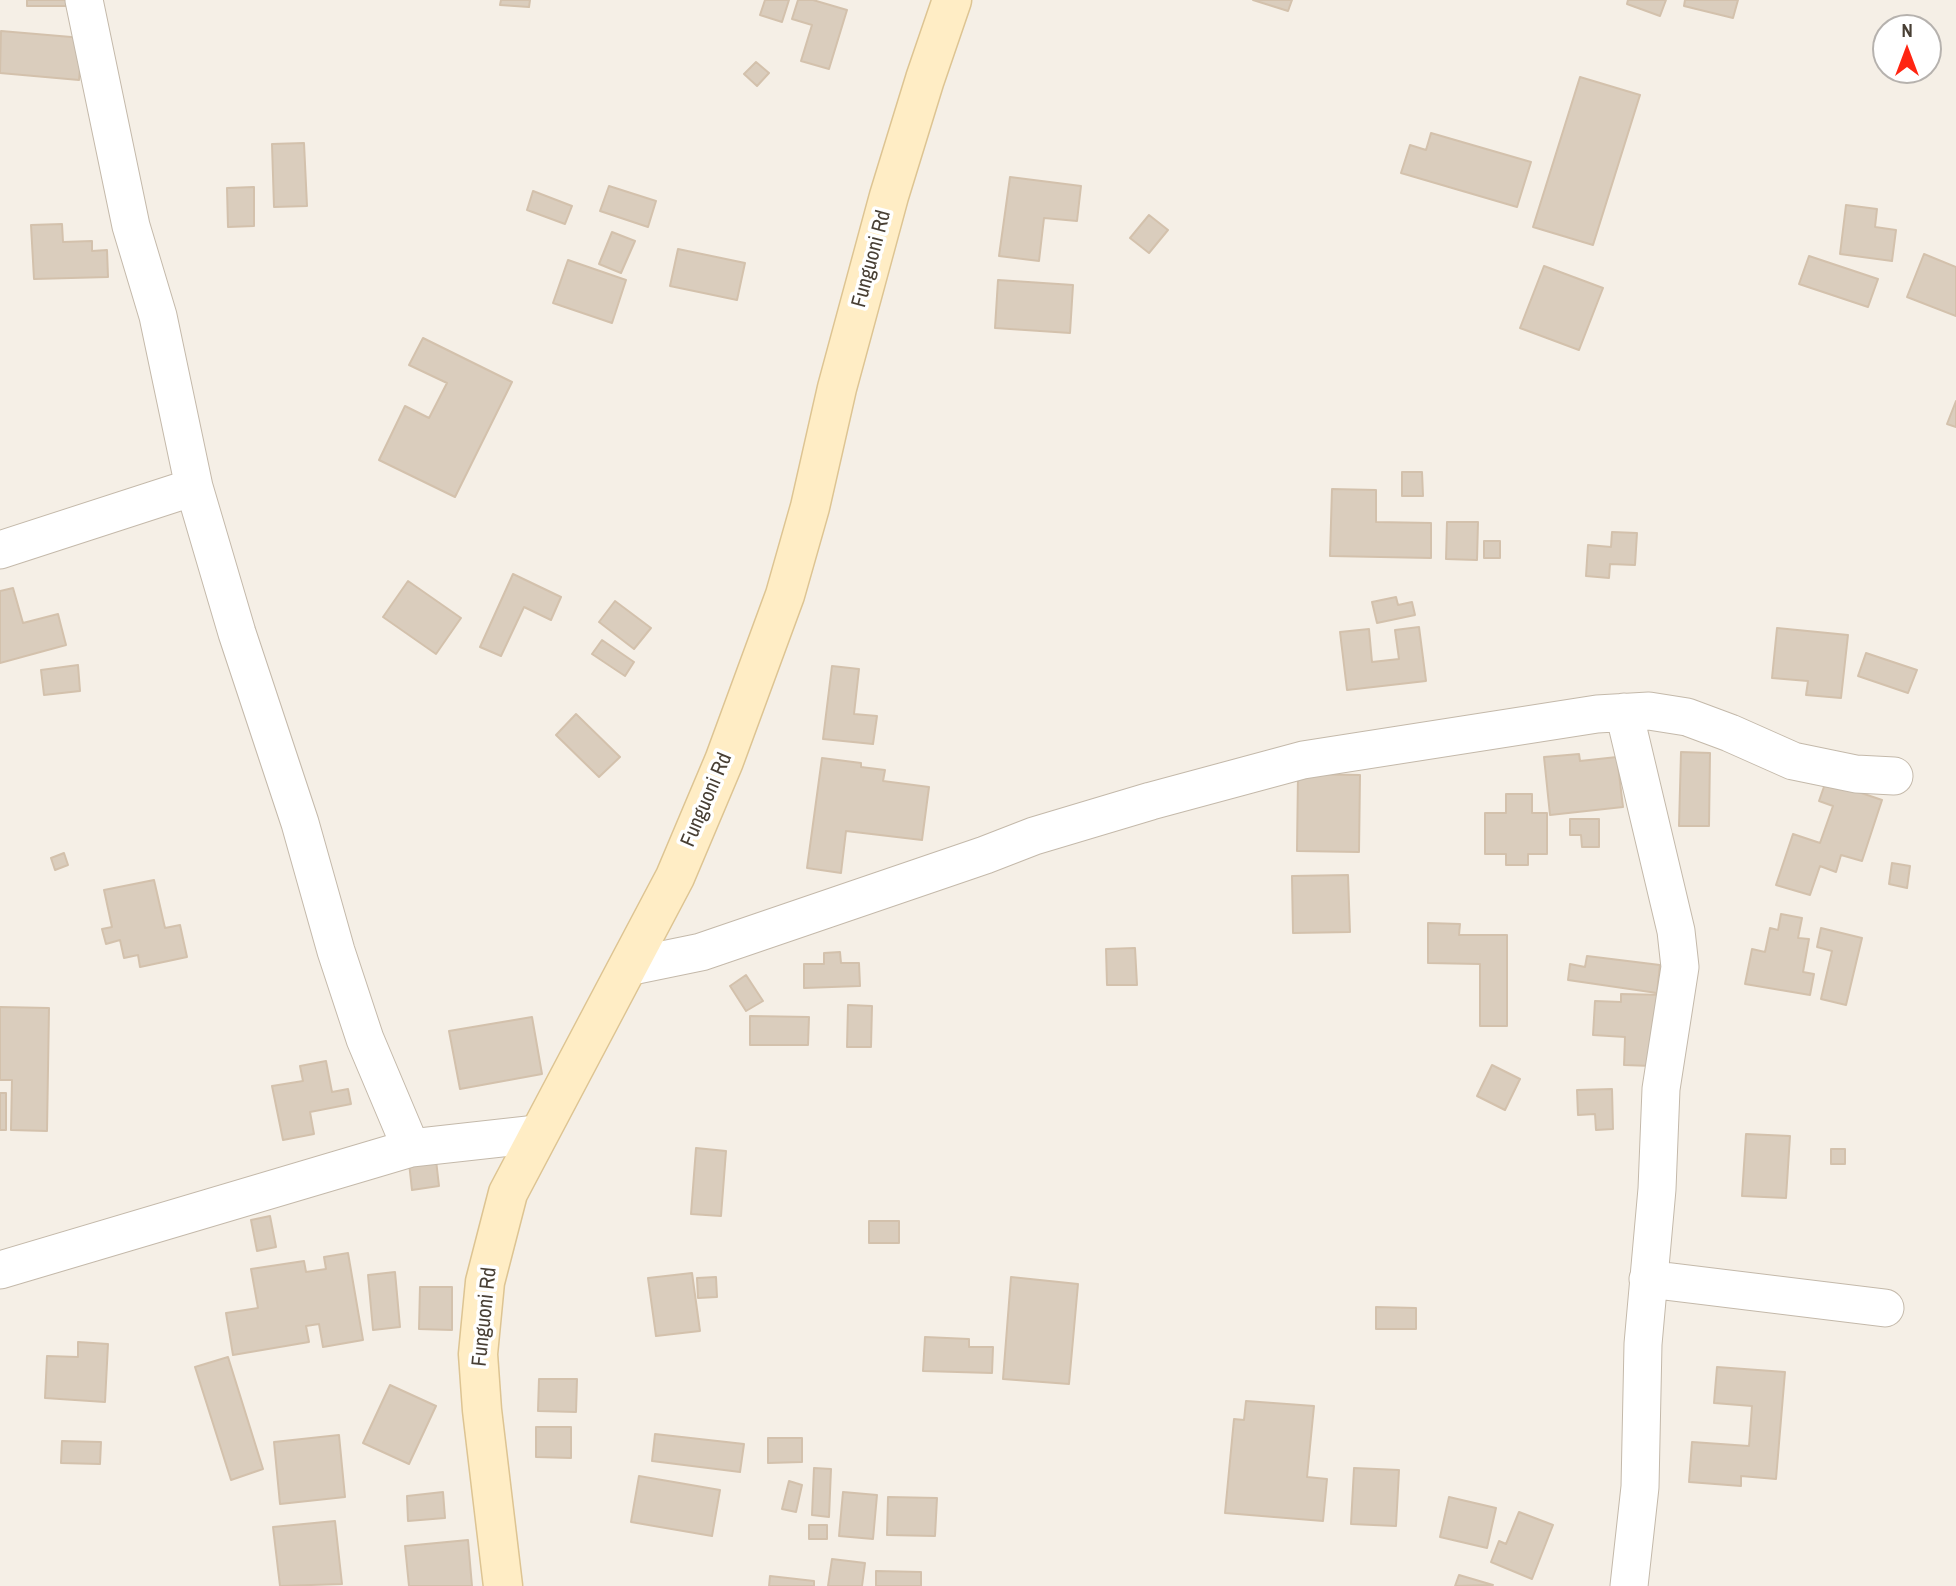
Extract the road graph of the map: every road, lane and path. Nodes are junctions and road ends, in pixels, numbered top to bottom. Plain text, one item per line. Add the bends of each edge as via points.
1 (84, 0) edge
2 (952, 0) edge
3 (194, 487) junction
4 (0, 550) edge
5 (1624, 712) junction
6 (1894, 776) dead end
7 (628, 967) junction
8 (537, 1134) junction
9 (411, 1148) junction
10 (0, 1270) edge
11 (1648, 1279) junction
12 (1885, 1308) dead end
13 (503, 1586) edge
14 (1629, 1586) edge

1 - 3 street via 131,226 158,316
2 - 7 street, Funguoni Rd via 889,197 785,595 724,761 675,877
3 - 4 street
3 - 9 street via 336,951 365,1039
5 - 6 street via 1687,717 1793,761 1856,774
5 - 7 street via 1303,760 1034,836 701,952
5 - 11 street via 1676,931 1680,967 1661,1089
7 - 8 street, Funguoni Rd
8 - 9 street
8 - 13 street, Funguoni Rd via 508,1193 485,1282 478,1353
9 - 10 street
11 - 12 street
11 - 14 street via 1640,1487

